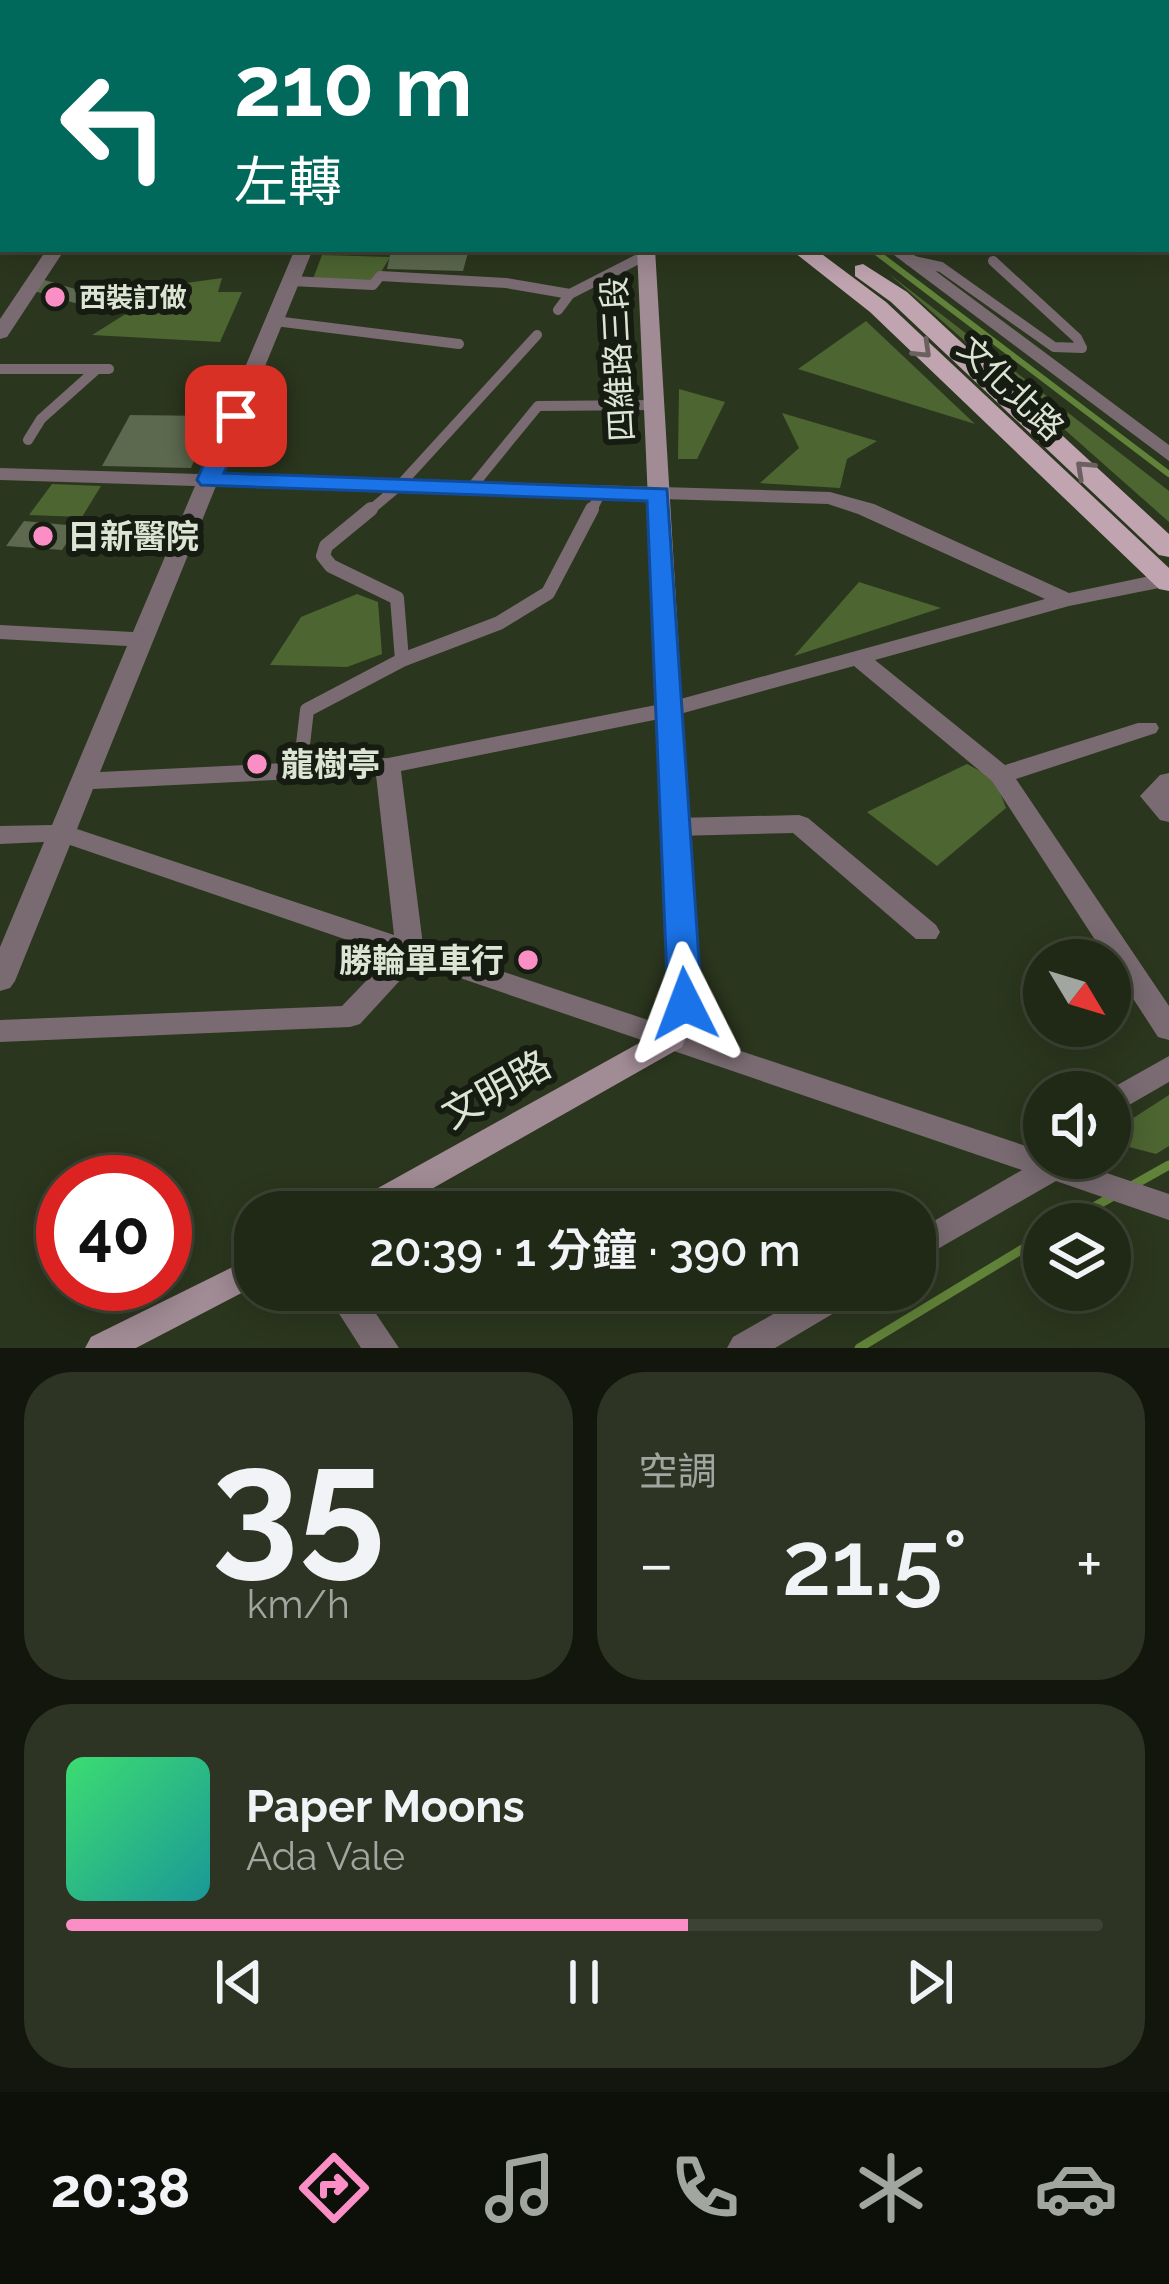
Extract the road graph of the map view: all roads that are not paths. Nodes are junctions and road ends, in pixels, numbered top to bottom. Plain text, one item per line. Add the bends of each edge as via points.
1 (54, 252) edge
2 (303, 252) edge
3 (646, 252) edge
4 (805, 252) edge
5 (835, 252) edge
6 (902, 254) edge
7 (993, 261) dead end
8 (291, 281) junction
9 (570, 293) junction
10 (558, 310) dead end
11 (275, 321) junction
12 (0, 333) edge
13 (537, 335) dead end
14 (460, 344) dead end
15 (0, 369) edge
16 (654, 405) junction
17 (28, 440) dead end
18 (1169, 455) edge
19 (0, 474) edge
20 (209, 480) junction
21 (399, 485) junction
22 (471, 488) junction
23 (601, 492) junction
24 (658, 494) junction
25 (1169, 549) edge
26 (1168, 581) edge
27 (1066, 600) junction
28 (0, 632) edge
29 (142, 640) junction
30 (858, 658) junction
31 (401, 660) junction
32 (669, 710) junction
33 (1147, 728) dead end
34 (388, 766) junction
35 (300, 770) junction
36 (1001, 775) junction
37 (84, 781) junction
38 (1169, 781) edge
39 (1169, 814) edge
40 (676, 827) junction
41 (62, 833) junction
42 (0, 835) edge
43 (926, 932) dead end
44 (410, 952) junction
45 (0, 981) edge
46 (1169, 1029) edge
47 (0, 1031) edge
48 (671, 1039) junction
49 (1169, 1067) edge
50 (1131, 1091) edge
51 (1023, 1151) edge
52 (1023, 1169) edge
53 (1098, 1179) edge
54 (400, 1191) edge
55 (1169, 1207) edge
56 (936, 1233) edge
57 (234, 1281) edge
58 (355, 1311) edge
59 (808, 1311) edge
60 (104, 1348) edge
61 (381, 1348) edge
62 (745, 1348) edge

1 - 12 street
2 - 8 street
3 - 9 lane
3 - 16 street, 四維路三段
4 -> 26 main road, 文化北路 via 878,307
25 -> 5 main road, 文化北路 via 899,297
6 - 7 lane via 941,267 1054,347 1082,348
6 - 18 street
8 - 9 lane via 373,286 380,276 439,277
8 - 11 street
9 - 10 lane
11 - 14 lane
11 - 20 street
13 - 21 lane
15 - 17 lane via 103,369 40,419
16 - 22 lane via 538,406
16 - 24 street, 四維路三段
19 - 20 street
20 - 21 street
20 - 29 street
21 - 22 street
21 - 31 lane via 322,556 397,598
22 - 23 street
23 - 24 street
23 - 31 lane via 548,593 499,622
24 - 27 street via 830,498
24 - 32 street, 四維路三段
26 - 27 street
27 - 30 street
28 - 29 street
29 - 37 street
30 - 32 street
30 - 36 street
31 - 35 lane via 307,710
32 - 34 street
32 - 40 street, 四維路三段
33 - 36 street
34 - 35 street
34 - 44 street
35 - 37 street
36 - 46 street
37 - 41 street
38 - 39 street via 1153,796
40 - 43 street via 799,824
40 - 48 street, 四維路三段 via 685,1004
41 - 42 street
41 - 44 street
41 - 45 street
44 - 47 street via 350,1016
44 - 48 street
48 - 51 street
48 - 54 street, 文明路
49 - 50 street
52 - 56 street
53 - 55 street
57 - 60 street
58 - 61 street
59 - 62 street

